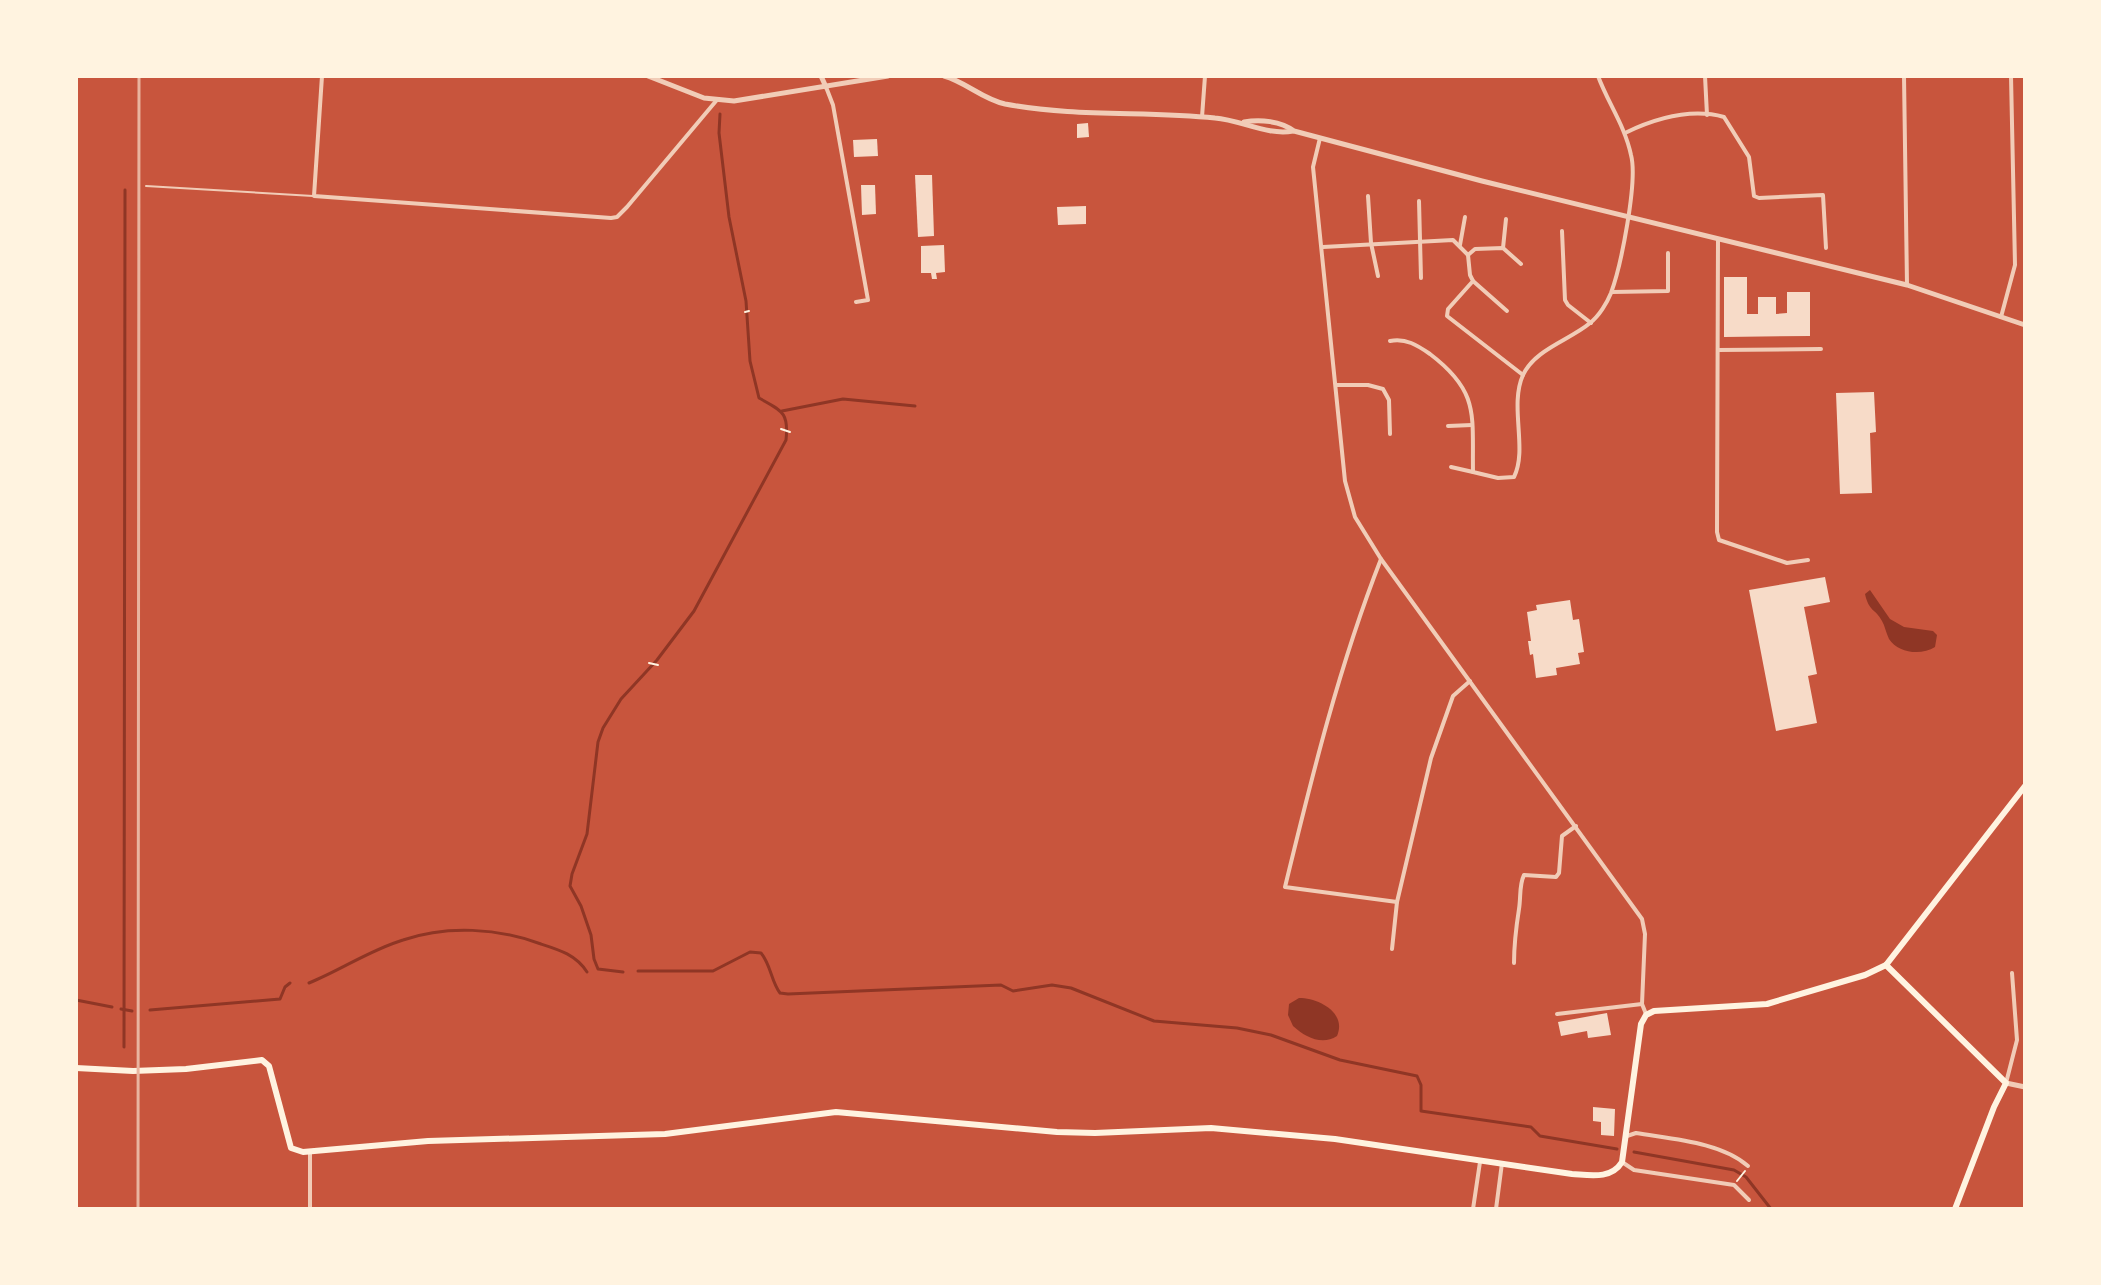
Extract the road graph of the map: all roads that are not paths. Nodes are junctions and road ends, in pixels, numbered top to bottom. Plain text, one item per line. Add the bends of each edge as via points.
1 (322, 76) edge
2 (648, 76) edge
3 (821, 76) edge
4 (888, 76) edge
5 (944, 76) edge
6 (1205, 76) edge
7 (1598, 76) edge
8 (1705, 76) edge
9 (1904, 76) edge
10 (2011, 76) edge
11 (963, 80) edge
12 (826, 87) junction
13 (716, 101) junction
14 (1707, 115) junction
15 (1202, 117) junction
16 (1625, 133) junction
17 (1320, 138) junction
18 (146, 186) dead end
19 (314, 196) junction
20 (1368, 196) dead end
21 (1419, 201) dead end
22 (1465, 217) dead end
23 (1628, 217) junction
24 (1506, 219) dead end
25 (1562, 231) dead end
26 (1718, 239) junction
27 (1419, 241) junction
28 (1371, 243) junction
29 (1460, 245) junction
30 (1323, 247) junction
31 (1503, 248) junction
32 (1826, 248) dead end
33 (1668, 253) dead end
34 (1468, 255) junction
35 (1521, 264) dead end
36 (1378, 276) dead end
37 (1421, 278) dead end
38 (1473, 281) junction
39 (1907, 285) junction
40 (1611, 292) junction
41 (856, 302) dead end
42 (1507, 311) dead end
43 (2001, 317) junction
44 (1591, 323) junction
45 (2025, 325) edge
46 (1390, 341) dead end
47 (1821, 349) dead end
48 (1718, 350) junction
49 (1523, 375) junction
50 (1337, 385) junction
51 (1472, 425) junction
52 (1448, 426) dead end
53 (1390, 434) dead end
54 (1451, 467) dead end
55 (1473, 472) junction
56 (1381, 559) junction
57 (1808, 560) dead end
58 (1470, 681) junction
59 (2025, 786) edge
60 (1576, 826) junction
61 (1397, 902) junction
62 (1392, 949) dead end
63 (1514, 963) dead end
64 (1886, 965) junction
65 (2012, 973) dead end
66 (1642, 1004) junction
67 (1557, 1014) dead end
68 (1646, 1015) junction
69 (76, 1068) edge
70 (2006, 1083) junction
71 (2025, 1087) edge
72 (1627, 1136) junction
73 (310, 1151) junction
74 (1624, 1155) junction
75 (1480, 1159) junction
76 (1502, 1163) junction
77 (1747, 1168) road end
78 (1749, 1200) dead end
79 (310, 1209) edge
80 (1473, 1209) edge
81 (1496, 1209) edge
82 (1955, 1209) edge

1 - 19 street
2 - 13 street
3 - 12 street
4 - 12 street
5 - 11 street
6 - 15 street
7 - 16 street
8 - 14 street
9 - 39 street
10 - 43 street via 2015,265
11 - 15 street via 985,97 1006,104
12 - 13 street
12 - 41 street via 868,300
13 - 19 street via 615,218
14 - 16 street via 1664,117
14 - 32 street via 1724,117 1737,135 1751,161 1754,196 1823,195
15 - 17 street
16 - 23 street via 1634,177
17 - 23 street
17 - 30 street via 1313,167
18 - 19 lane
20 - 28 street
21 - 27 street
22 - 29 street
23 - 26 street
23 - 40 street
24 - 31 street
25 - 44 street via 1565,300
26 - 39 street
26 - 48 street
27 - 28 street
27 - 29 street via 1450,239
27 - 37 street
28 - 30 street
28 - 36 street
29 - 34 street
30 - 50 street
31 - 34 street via 1475,249
31 - 35 street
33 - 40 street via 1668,291
34 - 38 street
38 - 42 street
38 - 49 street via 1447,316
39 - 43 street
40 - 44 street
43 - 45 street
44 - 49 street via 1533,361
46 - 51 street via 1409,341 1450,371 1467,392
47 - 48 street
48 - 57 street via 1719,540 1787,563
49 - 55 street via 1517,471 1512,478
50 - 53 street via 1383,389 1389,400
50 - 56 street via 1347,493
51 - 52 street
51 - 55 street
54 - 55 street
56 - 58 street
56 - 61 street via 1325,723 1285,887
58 - 60 street
58 - 61 street via 1453,696 1440,729
59 - 64 main road
60 - 63 street via 1562,836 1556,877 1521,879
60 - 66 street via 1642,919
61 - 62 street
64 - 68 main road via 1767,1004
64 - 70 main road
65 - 70 street via 2017,1040
66 - 67 street
66 - 68 street
68 - 72 main road
69 - 73 main road via 186,1069 262,1060 269,1066 291,1148
70 - 71 street
70 - 82 main road
72 - 74 main road
72 - 77 street via 1636,1133 1708,1147 1741,1160
73 - 75 main road via 428,1141 665,1134 836,1112 1057,1132 1211,1128
73 - 79 street
74 - 76 main road via 1612,1173 1602,1175
74 - 78 street via 1634,1170 1734,1185
75 - 76 main road
75 - 80 street
76 - 81 street

